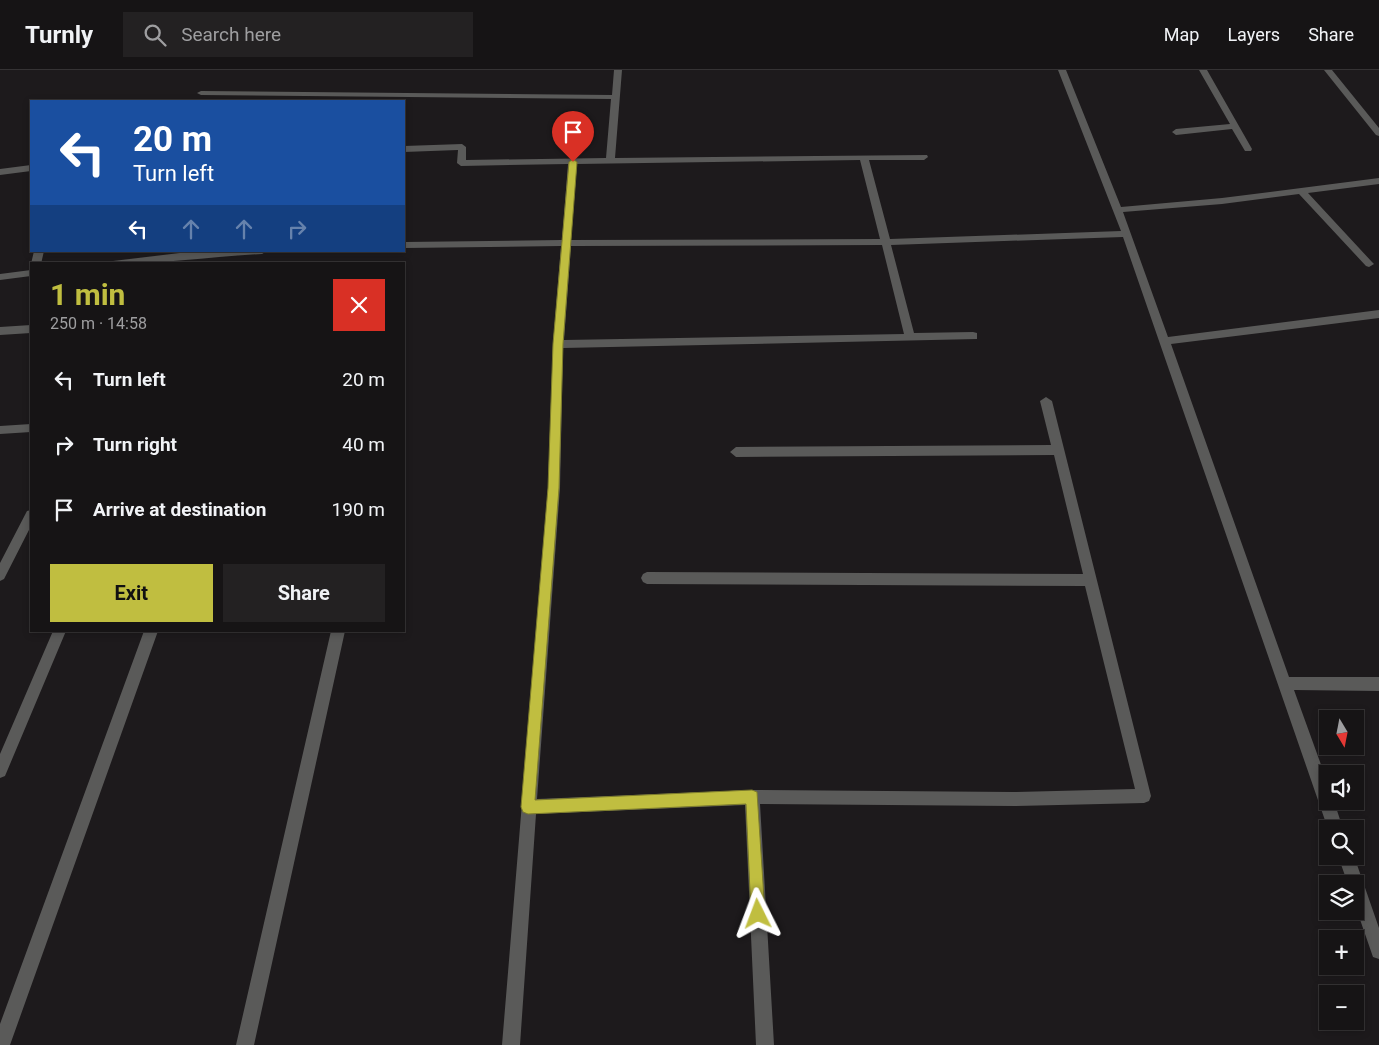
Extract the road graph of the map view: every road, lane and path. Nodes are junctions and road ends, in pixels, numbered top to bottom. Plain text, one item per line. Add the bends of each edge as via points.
1 (618, 70) edge
2 (1062, 70) edge
3 (1203, 70) edge
4 (1328, 70) edge
5 (201, 93) dead end
6 (616, 96) junction
7 (1235, 126) junction
8 (1176, 132) dead end
9 (1379, 133) edge
10 (405, 149) edge
11 (1248, 149) dead end
12 (924, 157) dead end
13 (864, 158) junction
14 (610, 161) junction
15 (573, 162) junction
16 (30, 168) edge
17 (0, 172) edge
18 (1379, 182) edge
19 (1301, 191) junction
20 (1118, 210) junction
21 (1128, 234) junction
22 (566, 242) junction
23 (886, 242) junction
24 (405, 245) edge
25 (244, 252) edge
26 (130, 262) edge
27 (1369, 264) dead end
28 (30, 273) edge
29 (0, 277) edge
30 (1379, 314) edge
31 (30, 329) edge
32 (0, 331) edge
33 (910, 336) junction
34 (973, 336) dead end
35 (1166, 341) junction
36 (558, 344) junction
37 (1046, 401) dead end
38 (30, 428) edge
39 (0, 430) edge
40 (1058, 450) junction
41 (736, 452) dead end
42 (30, 517) edge
43 (0, 575) edge
44 (646, 578) dead end
45 (1091, 580) junction
46 (60, 632) edge
47 (151, 632) edge
48 (338, 632) edge
49 (1286, 683) junction
50 (1379, 684) edge
51 (0, 771) edge
52 (752, 797) junction
53 (528, 807) junction
54 (1333, 820) edge
55 (1349, 865) edge
56 (1379, 951) edge
57 (1, 1045) edge
58 (246, 1045) edge
59 (511, 1045) edge
60 (764, 1045) edge

1 - 6 street
2 - 20 street
3 - 7 street
4 - 9 street
5 - 6 street
6 - 14 street
7 - 8 street
7 - 11 street
10 - 15 street via 462,147 461,163
12 - 13 street
13 - 14 street
13 - 23 street
14 - 15 street
15 - 22 street
16 - 17 street
18 - 19 street
19 - 20 street
19 - 27 street
20 - 21 street
21 - 23 street
21 - 35 street
22 - 23 street
22 - 24 street
22 - 36 street
23 - 33 street
25 - 26 street
28 - 29 street
30 - 35 street
31 - 32 street
33 - 34 street
33 - 36 street
35 - 49 street
36 - 53 street via 554,488
37 - 40 street
38 - 39 street
40 - 41 street
40 - 45 street
42 - 43 street
44 - 45 street
45 - 52 street via 1144,796
46 - 51 street
47 - 57 street
48 - 58 street
49 - 50 street
49 - 54 street
52 - 53 street
52 - 60 street
53 - 59 street
55 - 56 street

